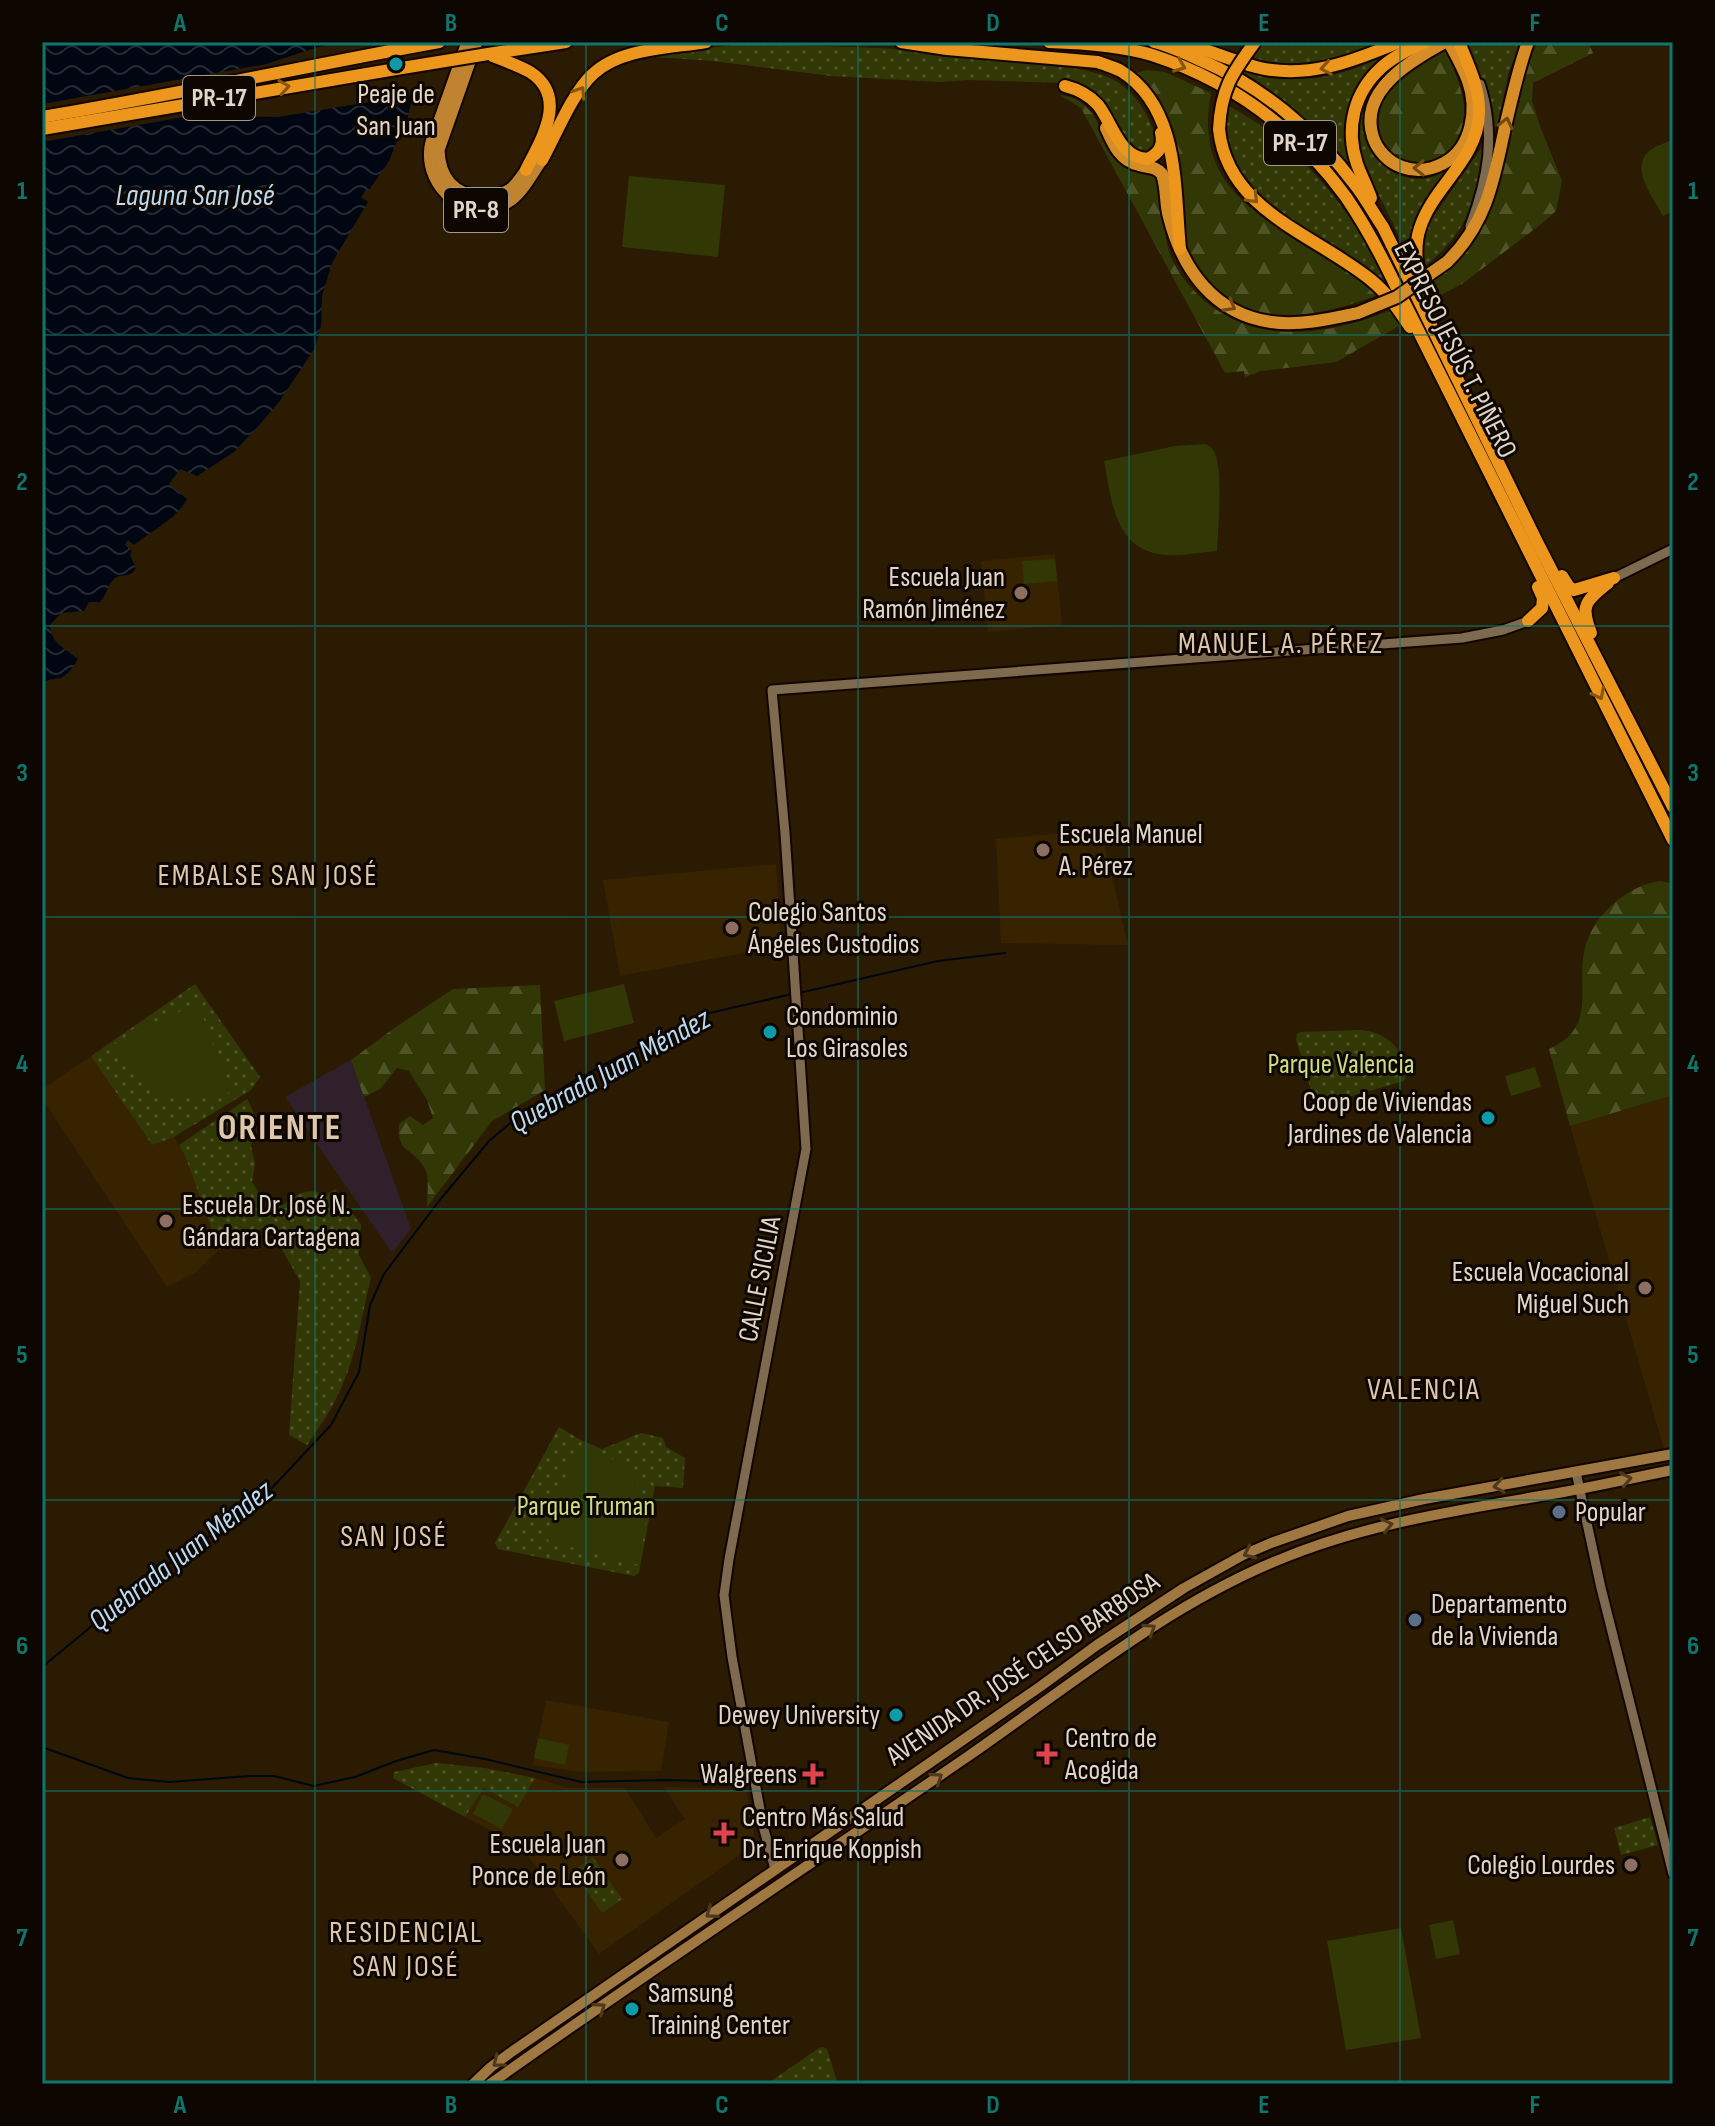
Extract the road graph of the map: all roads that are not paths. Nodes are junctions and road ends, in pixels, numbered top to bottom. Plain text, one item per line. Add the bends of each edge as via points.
1 (439, 42) edge
2 (467, 42) edge
3 (477, 42) edge
4 (566, 42) edge
5 (706, 42) edge
6 (901, 42) edge
7 (1049, 42) edge
8 (1154, 42) edge
9 (1180, 42) edge
10 (1255, 42) edge
11 (1399, 42) edge
12 (1447, 42) edge
13 (1459, 42) edge
14 (1528, 42) edge
15 (1426, 45) edge
16 (488, 54) junction
17 (1064, 58) junction
18 (42, 117) edge
19 (42, 129) edge
20 (542, 160) joint
21 (526, 170) joint
22 (1383, 227) junction
23 (1461, 247) junction
24 (1180, 249) junction
25 (1423, 309) junction
26 (1444, 380) junction
27 (1532, 546) junction
28 (1673, 549) edge
29 (1614, 578) junction
30 (1528, 621) junction
31 (1589, 659) junction
32 (1673, 807) edge
33 (1673, 840) edge
34 (1673, 1454) edge
35 (1673, 1470) edge
36 (1576, 1472) junction
37 (1579, 1489) junction
38 (1041, 1686) junction
39 (1012, 1726) junction
40 (775, 1869) junction
41 (1673, 1874) edge
42 (473, 2084) edge
43 (490, 2084) edge

1 - 18 highway, PR-17
2 - 20 main road, PR-8 via 429,146 437,182 462,206 493,209 511,201
3 - 21 main road, PR-8 via 439,150 444,176 465,194 495,196 512,188
4 - 16 highway, PR-17
20 -> 5 highway via 586,82 602,67 646,51
6 - 17 highway
7 -> 26 highway, EXPRESO JESÚS T. PIÑERO / PR-17 via 1129,50 1184,67 1255,104 1293,136 1366,227
8 - 22 highway, EXPRESO JESÚS T. PIÑERO / PR-17 via 1248,83 1276,105 1333,158
11 -> 9 highway via 1346,64 1301,71 1257,67
10 -> 26 highway, bridge via 1229,80 1220,111 1224,153 1236,177 1268,213 1386,293
12 - 15 highway
12 -> 15 highway via 1470,88 1470,131 1448,161 1413,169 1382,153 1370,119 1387,82
13 - 23 street via 1483,94 1490,145 1486,177
13 - 25 highway via 1476,87 1478,125 1472,146 1420,227 1417,260
23 -> 14 highway via 1492,187
15 - 22 highway via 1382,67 1354,110 1355,155
19 -> 16 highway, PR-17, bridge
16 - 21 highway via 530,72 548,96 550,114
17 - 24 highway via 1119,69 1155,106 1168,138
17 - 24 highway via 1110,71 1145,98 1162,137 1159,151 1148,159 1129,154 1087,95 1066,90 1093,108 1126,160 1162,174
22 - 25 highway, EXPRESO JESÚS T. PIÑERO / PR-17
24 -> 23 highway, bridge via 1193,275 1213,297 1273,322 1358,313 1422,281
25 - 27 highway, EXPRESO JESÚS T. PIÑERO / PR-17
26 - 27 highway, EXPRESO JESÚS T. PIÑERO / PR-17
27 - 29 highway via 1572,589
27 - 30 highway via 1534,578 1543,600
27 - 31 highway, EXPRESO JESÚS T. PIÑERO / PR-17
28 - 29 street
29 - 31 highway via 1586,603
30 - 31 highway via 1554,620 1568,645
30 - 40 street, CALLE SICILIA via 1462,638 772,690 806,1149 724,1595
31 - 32 highway, EXPRESO JESÚS T. PIÑERO / PR-17
31 -> 33 highway, EXPRESO JESÚS T. PIÑERO / PR-17
34 - 36 main road, AVENIDA DR. JOSÉ CELSO BARBOSA
37 -> 35 main road, AVENIDA DR. JOSÉ CELSO BARBOSA
36 - 37 street
36 -> 38 main road, AVENIDA DR. JOSÉ CELSO BARBOSA via 1348,1516 1271,1543 1184,1588
39 -> 37 main road, AVENIDA DR. JOSÉ CELSO BARBOSA via 1187,1606 1277,1560 1369,1529
37 - 41 street
38 - 39 main road via 1012,1714
38 - 40 main road, AVENIDA DR. JOSÉ CELSO BARBOSA
43 -> 39 main road, AVENIDA DR. JOSÉ CELSO BARBOSA
40 -> 42 main road, AVENIDA DR. JOSÉ CELSO BARBOSA

